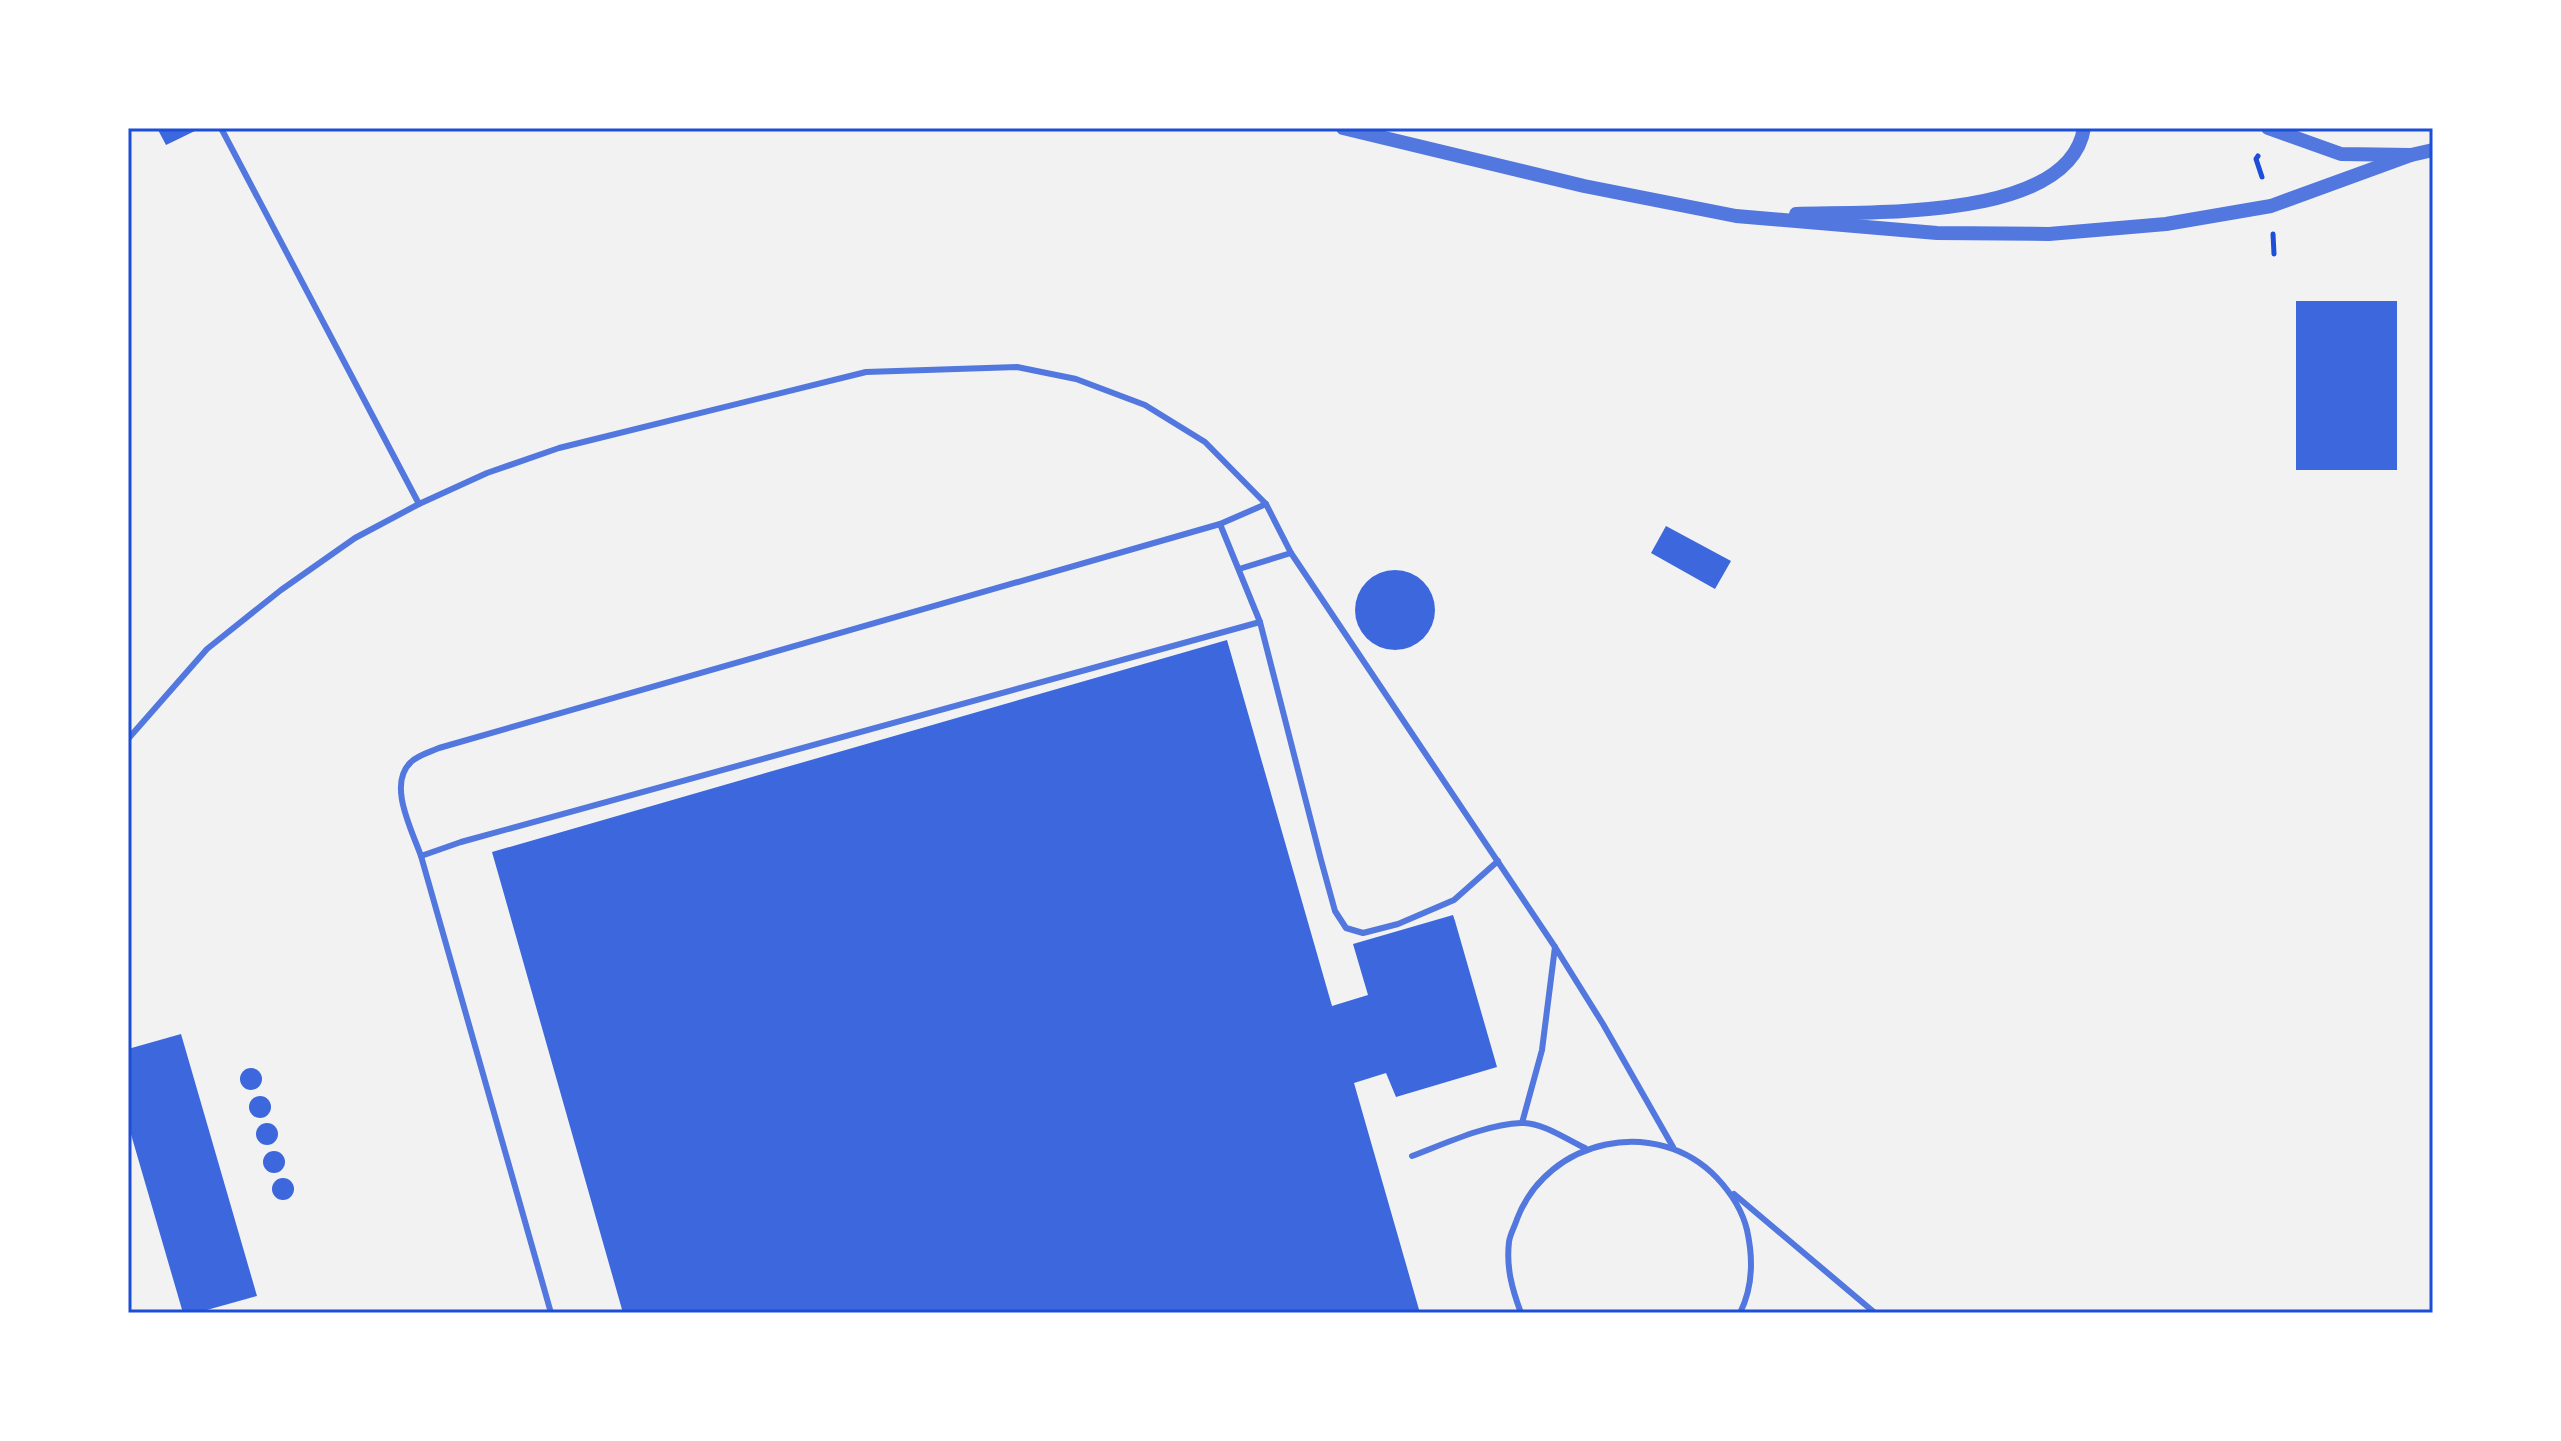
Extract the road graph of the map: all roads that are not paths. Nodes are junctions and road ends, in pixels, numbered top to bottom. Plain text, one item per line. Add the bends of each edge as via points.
1 (221, 128) edge
2 (1343, 128) edge
3 (2084, 128) edge
4 (2268, 128) edge
5 (2433, 150) edge
6 (2411, 155) junction
7 (1736, 216) junction
8 (419, 504) junction
9 (1266, 504) junction
10 (1220, 524) junction
11 (1291, 553) junction
12 (1239, 569) junction
13 (1260, 622) junction
14 (128, 739) edge
15 (421, 856) junction
16 (1498, 861) junction
17 (1555, 947) junction
18 (1522, 1123) junction
19 (1673, 1147) junction
20 (1585, 1148) junction
21 (1412, 1156) dead end
22 (1729, 1190) junction
23 (551, 1313) edge
24 (1521, 1313) edge
25 (1740, 1313) edge
26 (1875, 1313) edge

1 - 8 lane
2 - 7 street
3 - 7 street via 2071,160 2052,175 2030,189 1994,199 1959,206
4 - 6 street via 2341,154
5 - 6 street
6 - 7 street via 2271,206 2166,224 2049,234 1937,233
8 - 9 lane via 559,448 866,372 1017,367 1076,379 1145,405 1205,442
8 - 14 lane via 355,538 207,649
9 - 10 lane
9 - 11 lane
10 - 12 lane
10 - 15 lane via 439,748 413,760 402,773 404,804
11 - 12 lane
11 - 16 lane
12 - 13 lane
13 - 15 lane
13 - 16 lane via 1335,911 1346,928 1363,933 1398,924 1454,900
15 - 23 lane
16 - 17 lane
17 - 18 lane via 1542,1050
17 - 19 lane
18 - 20 lane
18 - 21 lane
19 - 20 lane via 1625,1140
19 - 22 lane via 1704,1164
20 - 24 lane via 1550,1170 1524,1202 1509,1240 1509,1281
22 - 25 lane via 1744,1218 1751,1248 1751,1279
22 - 26 lane

